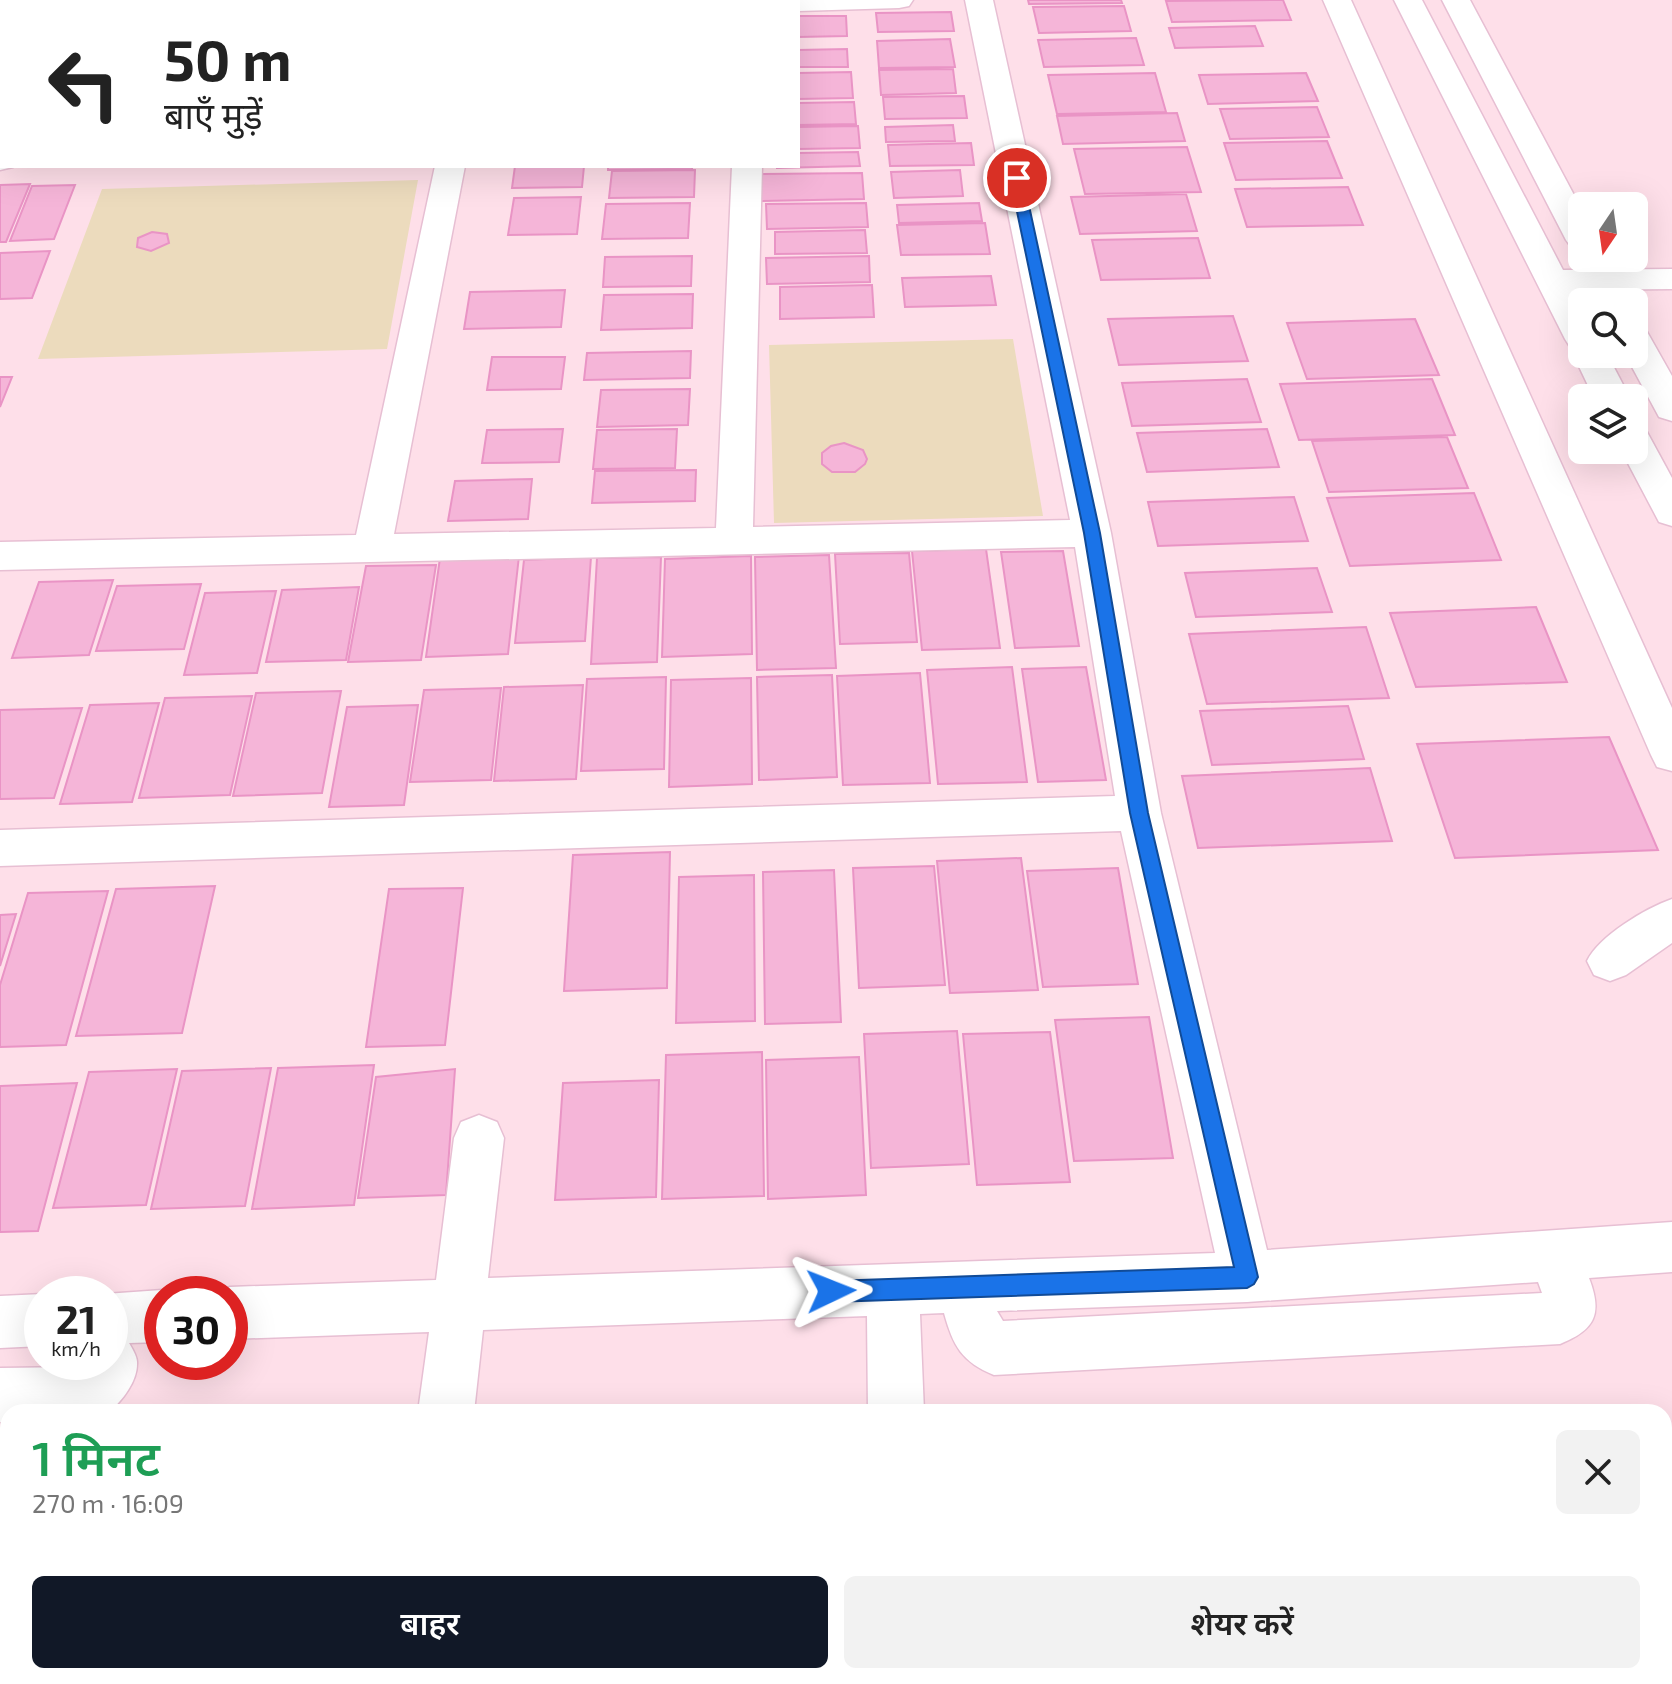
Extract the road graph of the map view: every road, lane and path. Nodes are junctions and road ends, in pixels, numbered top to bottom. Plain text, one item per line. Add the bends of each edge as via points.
1 (899, 0) edge
2 (979, 0) edge
3 (1337, 0) edge
4 (1408, 0) edge
5 (1456, 0) edge
6 (800, 3) edge
7 (450, 168) edge
8 (747, 168) edge
9 (1568, 213) edge
10 (1672, 279) edge
11 (1552, 280) junction
12 (1603, 280) edge
13 (1568, 311) edge
14 (1648, 364) edge
15 (1672, 409) edge
16 (1646, 464) edge
17 (1672, 513) edge
18 (1092, 533) junction
19 (734, 540) junction
20 (372, 548) junction
21 (8, 556) edge
22 (0, 592) edge
23 (1672, 755) edge
24 (1139, 813) junction
25 (0, 848) edge
26 (1672, 918) edge
27 (1610, 961) dead end
28 (479, 1138) dead end
29 (1672, 1247) edge
30 (1553, 1253) junction
31 (1247, 1277) junction
32 (965, 1287) junction
33 (893, 1289) junction
34 (459, 1305) junction
35 (248, 1312) edge
36 (24, 1321) edge
37 (0, 1322) edge
38 (104, 1380) edge
39 (0, 1395) edge
40 (447, 1404) edge
41 (896, 1404) edge

1 - 6 street
2 - 18 street
3 - 23 street
4 - 11 street
5 - 9 street
7 - 20 street
8 - 19 street
10 - 12 street
11 - 12 street
11 - 13 street
14 - 15 street
16 - 17 street
18 - 19 street
18 - 24 street
19 - 20 street
20 - 21 street
21 - 22 street
24 - 25 street
24 - 31 street
26 - 27 street
28 - 34 street
29 - 30 street
30 - 31 street
30 - 32 street via 1569,1294 1570,1310 1560,1318 994,1348 973,1326
31 - 32 street
32 - 33 street
33 - 34 street
33 - 41 street
34 - 35 street
34 - 40 street
36 - 37 street
38 - 39 street via 88,1394

